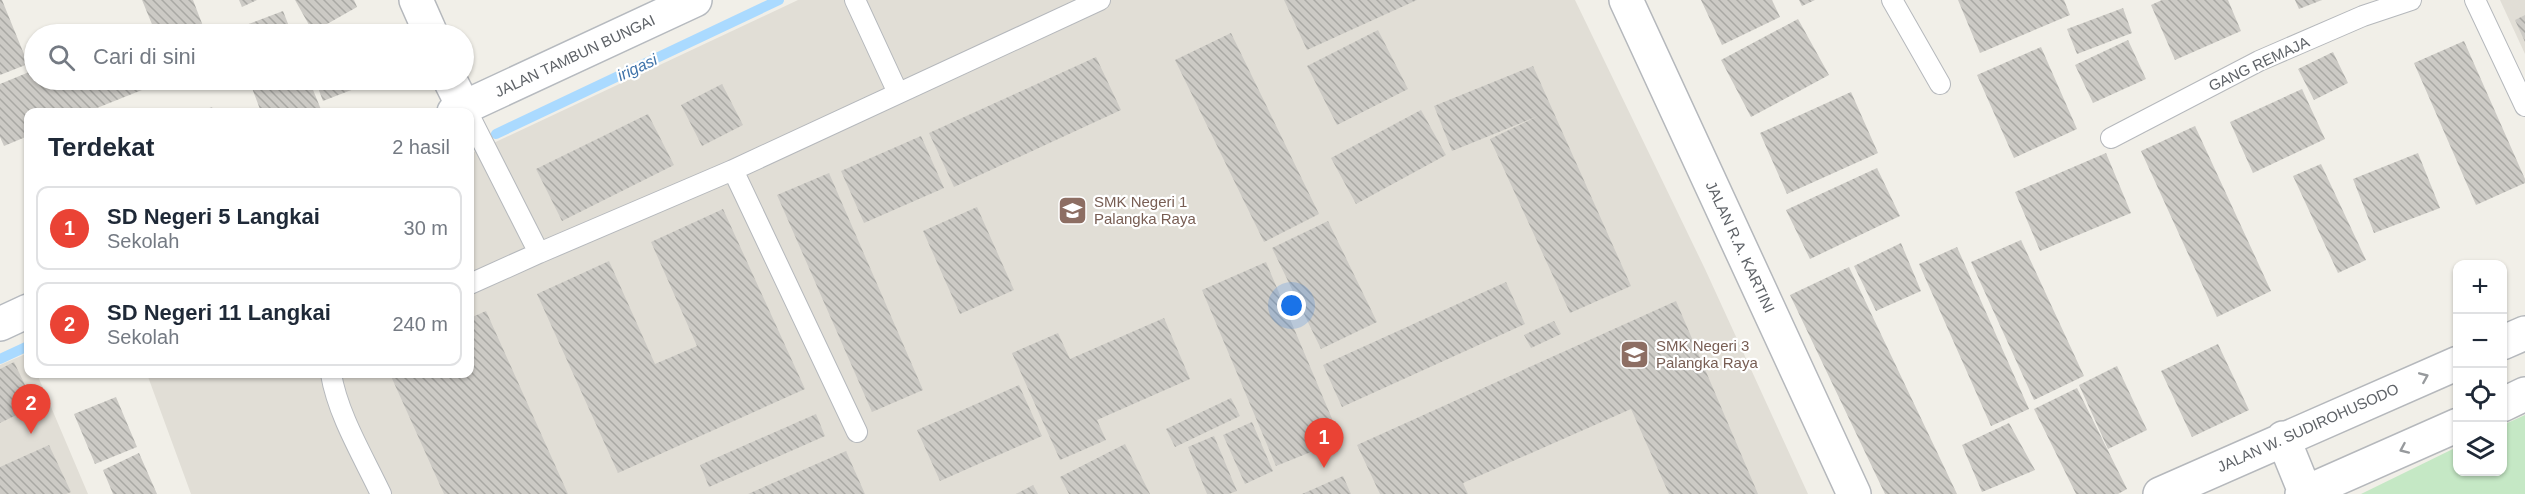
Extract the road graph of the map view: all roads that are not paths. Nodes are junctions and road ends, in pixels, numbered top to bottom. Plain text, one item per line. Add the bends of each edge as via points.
1 (416, 0) edge
2 (695, 0) edge
3 (855, 0) edge
4 (1100, 0) edge
5 (1626, 0) edge
6 (1892, 0) edge
7 (2411, 0) edge
8 (2475, 0) edge
9 (427, 24) edge
10 (1940, 84) dead end
11 (898, 93) junction
12 (461, 106) edge
13 (2525, 106) edge
14 (474, 130) edge
15 (2111, 138) dead end
16 (734, 170) junction
17 (539, 253) junction
18 (474, 282) edge
19 (24, 313) edge
20 (0, 324) edge
21 (2525, 333) edge
22 (2507, 341) edge
23 (2453, 365) edge
24 (332, 378) edge
25 (2525, 394) edge
26 (2507, 403) edge
27 (2453, 427) edge
28 (857, 432) dead end
29 (2283, 438) junction
30 (2303, 493) edge
31 (381, 494) edge
32 (1854, 494) edge
33 (2160, 494) edge

1 - 9 street
2 - 12 street, JALAN TAMBUN BUNGAI
3 - 11 lane
4 - 11 lane
5 - 32 street, JALAN R.A. KARTINI
6 - 10 lane
7 - 15 lane, GANG REMAJA via 2363,16 2259,61
8 - 13 lane
11 - 16 lane
14 - 17 lane
16 - 17 lane
16 - 28 lane
17 - 18 lane
19 - 20 street
21 - 22 street
29 -> 23 street, JALAN W. SUDIROHUSODO
24 - 31 lane
25 - 26 street
27 -> 30 street
29 - 30 street
29 - 33 street, JALAN W. SUDIROHUSODO

